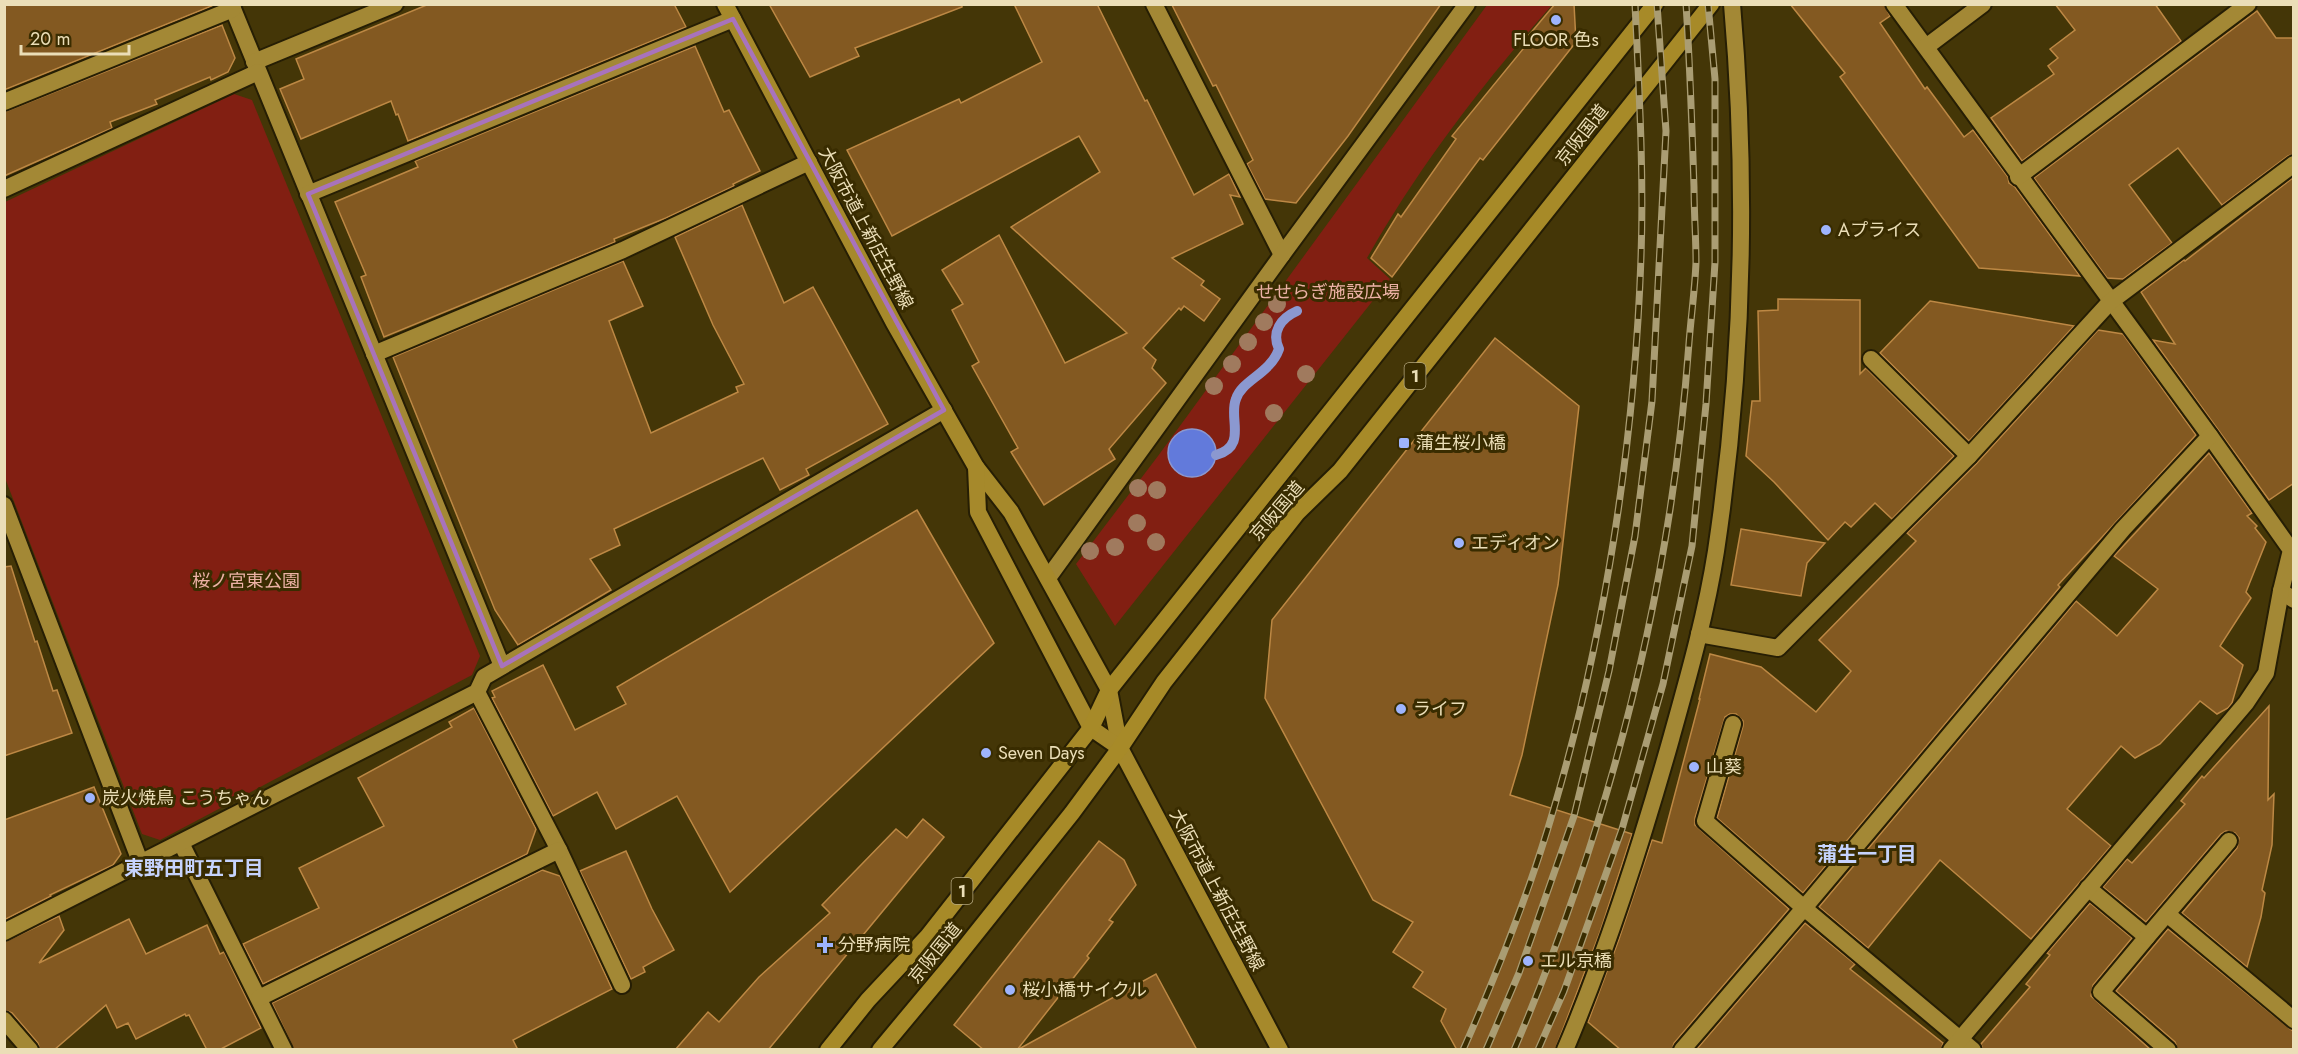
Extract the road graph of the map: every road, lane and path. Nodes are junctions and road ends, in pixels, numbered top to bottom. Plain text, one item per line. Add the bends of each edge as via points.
1 (395, 4) edge
2 (1154, 4) edge
3 (1467, 4) edge
4 (1655, 4) edge
5 (1711, 4) edge
6 (1732, 4) edge
7 (1894, 4) edge
8 (1983, 4) edge
9 (2248, 4) edge
10 (232, 7) edge
11 (729, 12) edge
12 (1926, 48) junction
13 (256, 67) junction
14 (4, 102) edge
15 (809, 162) junction
16 (2294, 164) edge
17 (2018, 177) junction
18 (4, 189) edge
19 (308, 194) junction
20 (1282, 255) junction
21 (2110, 302) junction
22 (374, 354) junction
23 (1871, 359) dead end
24 (944, 410) junction
25 (2210, 436) junction
26 (1970, 456) junction
27 (976, 467) junction
28 (4, 505) edge
29 (2293, 548) edge
30 (1048, 578) junction
31 (2287, 596) edge
32 (1698, 634) junction
33 (502, 666) junction
34 (1109, 690) junction
35 (477, 692) junction
36 (1733, 724) dead end
37 (1091, 728) junction
38 (1120, 748) junction
39 (2229, 841) dead end
40 (181, 843) junction
41 (559, 850) junction
42 (141, 864) junction
43 (2088, 888) junction
44 (1804, 908) junction
45 (2167, 914) junction
46 (4, 932) edge
47 (2147, 937) junction
48 (622, 985) dead end
49 (259, 998) junction
50 (4, 1020) edge
51 (2294, 1020) edge
52 (1962, 1046) edge
53 (30, 1050) edge
54 (284, 1050) edge
55 (828, 1050) edge
56 (880, 1050) edge
57 (1280, 1050) edge
58 (1565, 1050) edge
59 (1682, 1050) edge
60 (2168, 1050) edge

1 - 13 street
2 - 20 street
3 - 20 street
4 - 34 highway, 京阪国道 / 1
5 - 38 highway, 京阪国道 / 1 via 1340,471 1290,522 1164,682
6 - 32 street via 1740,88 1741,287 1734,407 1716,554
7 - 12 street
8 - 12 street
9 - 17 street
10 - 13 street
10 - 14 street
11 - 15 main road, 大阪市道上新庄生野線
11 - 19 street
12 - 17 street
13 - 18 street
13 - 19 street
15 - 22 street via 623,250
15 - 24 main road, 大阪市道上新庄生野線
16 - 21 street
17 - 21 street
19 - 22 street
20 - 30 street
21 - 25 street
21 - 26 street
22 - 33 street
23 - 26 street
24 - 27 main road, 大阪市道上新庄生野線
24 - 33 street
25 - 29 street
25 - 44 street via 2123,529
26 - 32 street via 1778,648
27 - 30 main road, 大阪市道上新庄生野線 via 1011,512
27 - 37 main road, 大阪市道上新庄生野線 via 978,512
28 - 42 street
29 - 31 street
30 - 34 main road, 大阪市道上新庄生野線
31 - 43 street via 2261,681
32 - 58 street via 1644,837
33 - 35 street via 484,677
34 - 37 highway, 京阪国道 / 1
34 - 38 main road, 大阪市道上新庄生野線
35 - 40 street
35 - 41 street
36 - 44 street via 1706,821
37 - 38 main road, 大阪市道上新庄生野線
37 - 55 highway, 京阪国道 / 1 via 928,936
38 - 56 highway, 京阪国道 / 1
38 - 57 main road, 大阪市道上新庄生野線
39 - 45 street
40 - 42 street
40 - 49 street
41 - 48 street
41 - 49 street
42 - 46 street
43 - 47 street
43 - 52 street
44 - 52 street
44 - 59 street
45 - 47 street
45 - 51 street
47 - 60 street via 2101,992
49 - 54 street
50 - 53 street

